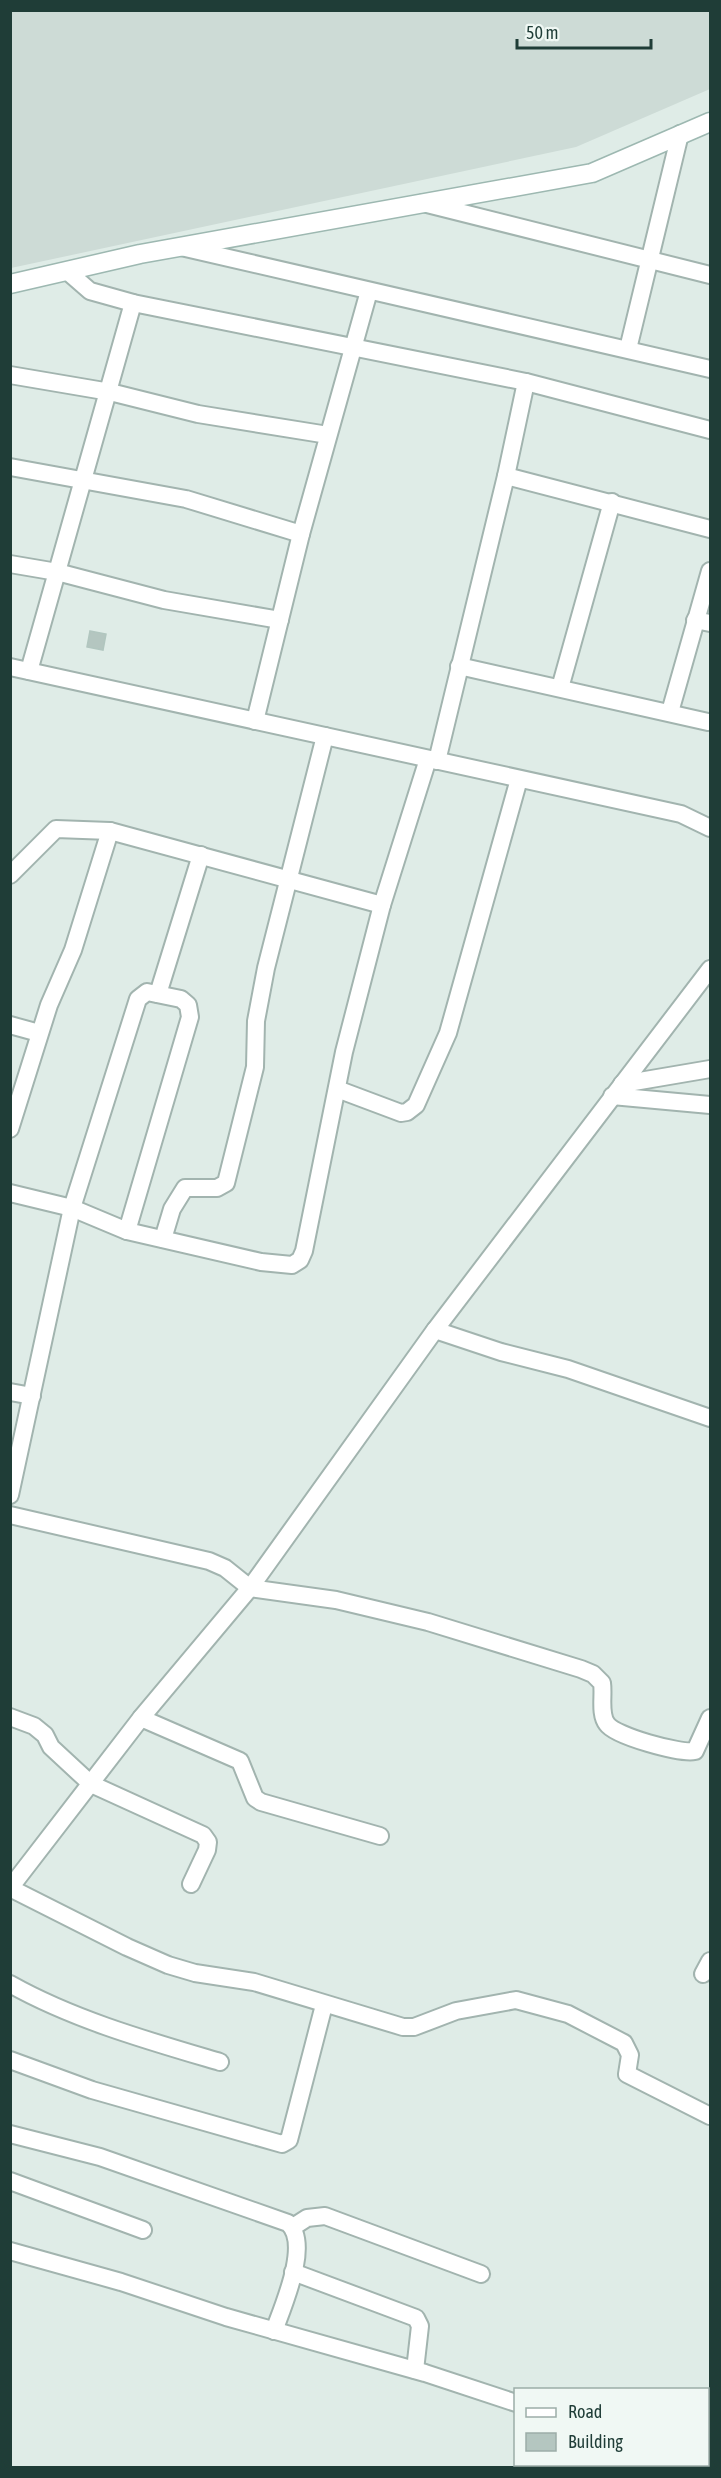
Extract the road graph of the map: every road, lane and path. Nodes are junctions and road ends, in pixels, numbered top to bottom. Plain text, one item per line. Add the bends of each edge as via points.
1 (711, 122) edge
2 (680, 134) junction
3 (423, 203) junction
4 (181, 247) junction
5 (650, 259) junction
6 (67, 271) junction
7 (711, 275) edge
8 (10, 284) edge
9 (369, 291) junction
10 (133, 303) junction
11 (352, 347) junction
12 (628, 349) junction
13 (711, 369) edge
14 (10, 375) edge
15 (526, 382) junction
16 (110, 392) junction
17 (711, 430) edge
18 (328, 435) junction
19 (10, 467) edge
20 (506, 476) junction
21 (81, 480) junction
22 (612, 502) junction
23 (711, 529) edge
24 (301, 534) junction
25 (10, 564) edge
26 (711, 571) edge
27 (57, 572) junction
28 (280, 620) junction
29 (703, 622) edge
30 (459, 666) junction
31 (10, 667) edge
32 (29, 671) junction
33 (560, 688) junction
34 (670, 712) junction
35 (255, 721) junction
36 (708, 722) dead end
37 (325, 736) junction
38 (433, 760) junction
39 (519, 779) junction
40 (711, 828) edge
41 (110, 831) junction
42 (201, 855) junction
43 (10, 875) edge
44 (291, 878) junction
45 (382, 905) junction
46 (711, 969) edge
47 (158, 994) junction
48 (10, 1024) edge
49 (39, 1033) junction
50 (711, 1069) edge
51 (337, 1089) junction
52 (617, 1090) junction
53 (711, 1105) edge
54 (10, 1129) edge
55 (10, 1193) edge
56 (72, 1208) junction
57 (127, 1231) junction
58 (163, 1239) junction
59 (435, 1330) junction
60 (10, 1392) edge
61 (32, 1396) junction
62 (711, 1418) edge
63 (12, 1487) edge
64 (10, 1515) edge
65 (250, 1588) junction
66 (10, 1717) edge
67 (141, 1718) junction
68 (711, 1719) edge
69 (91, 1784) junction
70 (380, 1836) dead end
71 (191, 1884) dead end
72 (10, 1888) edge
73 (10, 1984) edge
74 (324, 2005) junction
75 (10, 2060) edge
76 (220, 2062) dead end
77 (711, 2116) edge
78 (10, 2134) edge
79 (10, 2181) edge
80 (293, 2227) junction
81 (143, 2230) dead end
82 (10, 2251) edge
83 (293, 2272) junction
84 (481, 2274) dead end
85 (274, 2331) junction
86 (415, 2370) junction
87 (514, 2402) edge

1 - 2 street
2 - 3 street via 592,173
2 - 5 street
3 - 4 street
3 - 5 street
4 - 6 street
4 - 9 street
5 - 7 street
5 - 12 street
6 - 8 street
6 - 10 street via 90,291
9 - 11 street
9 - 12 street
10 - 11 street
10 - 16 street
11 - 15 street
11 - 18 street
12 - 13 street
14 - 16 street
15 - 17 street
15 - 20 street
16 - 18 street via 198,414
16 - 21 street
18 - 24 street
19 - 21 street
20 - 22 street
20 - 30 street
21 - 24 street via 186,499
21 - 27 street
22 - 23 street
22 - 33 street
24 - 28 street
25 - 27 street
26 - 29 street
27 - 28 street via 164,600
27 - 32 street
28 - 35 street
29 - 34 street
30 - 33 street
30 - 38 street
31 - 32 street
32 - 35 street
33 - 34 street
34 - 36 street
35 - 37 street
37 - 38 street
37 - 44 street
38 - 39 street
38 - 45 street
39 - 40 street via 681,814
39 - 51 street via 448,1033 416,1105 400,1113
41 - 42 street
41 - 43 street via 56,829
41 - 49 street via 74,950
42 - 44 street
42 - 47 street
44 - 45 street
44 - 58 street via 266,968 256,1021 255,1067 226,1183 217,1188 185,1188 171,1209
45 - 51 street
46 - 52 street
47 - 56 street via 147,992 138,999
47 - 57 street via 184,1001 190,1017
48 - 49 street
49 - 54 street
50 - 52 street
51 - 58 street via 300,1260 287,1266
52 - 53 street
52 - 59 street
55 - 56 street
56 - 57 street
56 - 61 street
57 - 58 street
59 - 62 street via 568,1369
59 - 65 street
60 - 61 street
61 - 63 street
64 - 65 street via 209,1561
65 - 67 street
65 - 68 street via 336,1600 417,1619 581,1669 602,1683 603,1716 607,1724 613,1730 656,1745 695,1751
66 - 69 street via 45,1735 51,1747
67 - 69 street
67 - 70 street via 240,1761 255,1798 261,1802
69 - 71 street via 207,1838 207,1850
69 - 72 street
72 - 74 street via 168,1965 254,1982
73 - 76 street via 154,2043
74 - 75 street via 289,2140 282,2144 92,2090
74 - 77 street via 403,2027 502,2001 531,2003 568,2014 624,2043 630,2055 627,2074
78 - 80 street via 100,2157 270,2215
79 - 81 street
80 - 83 street via 298,2246
80 - 84 street via 306,2218 325,2216
82 - 85 street
83 - 85 street
83 - 86 street via 416,2318 420,2326
85 - 86 street
86 - 87 street

